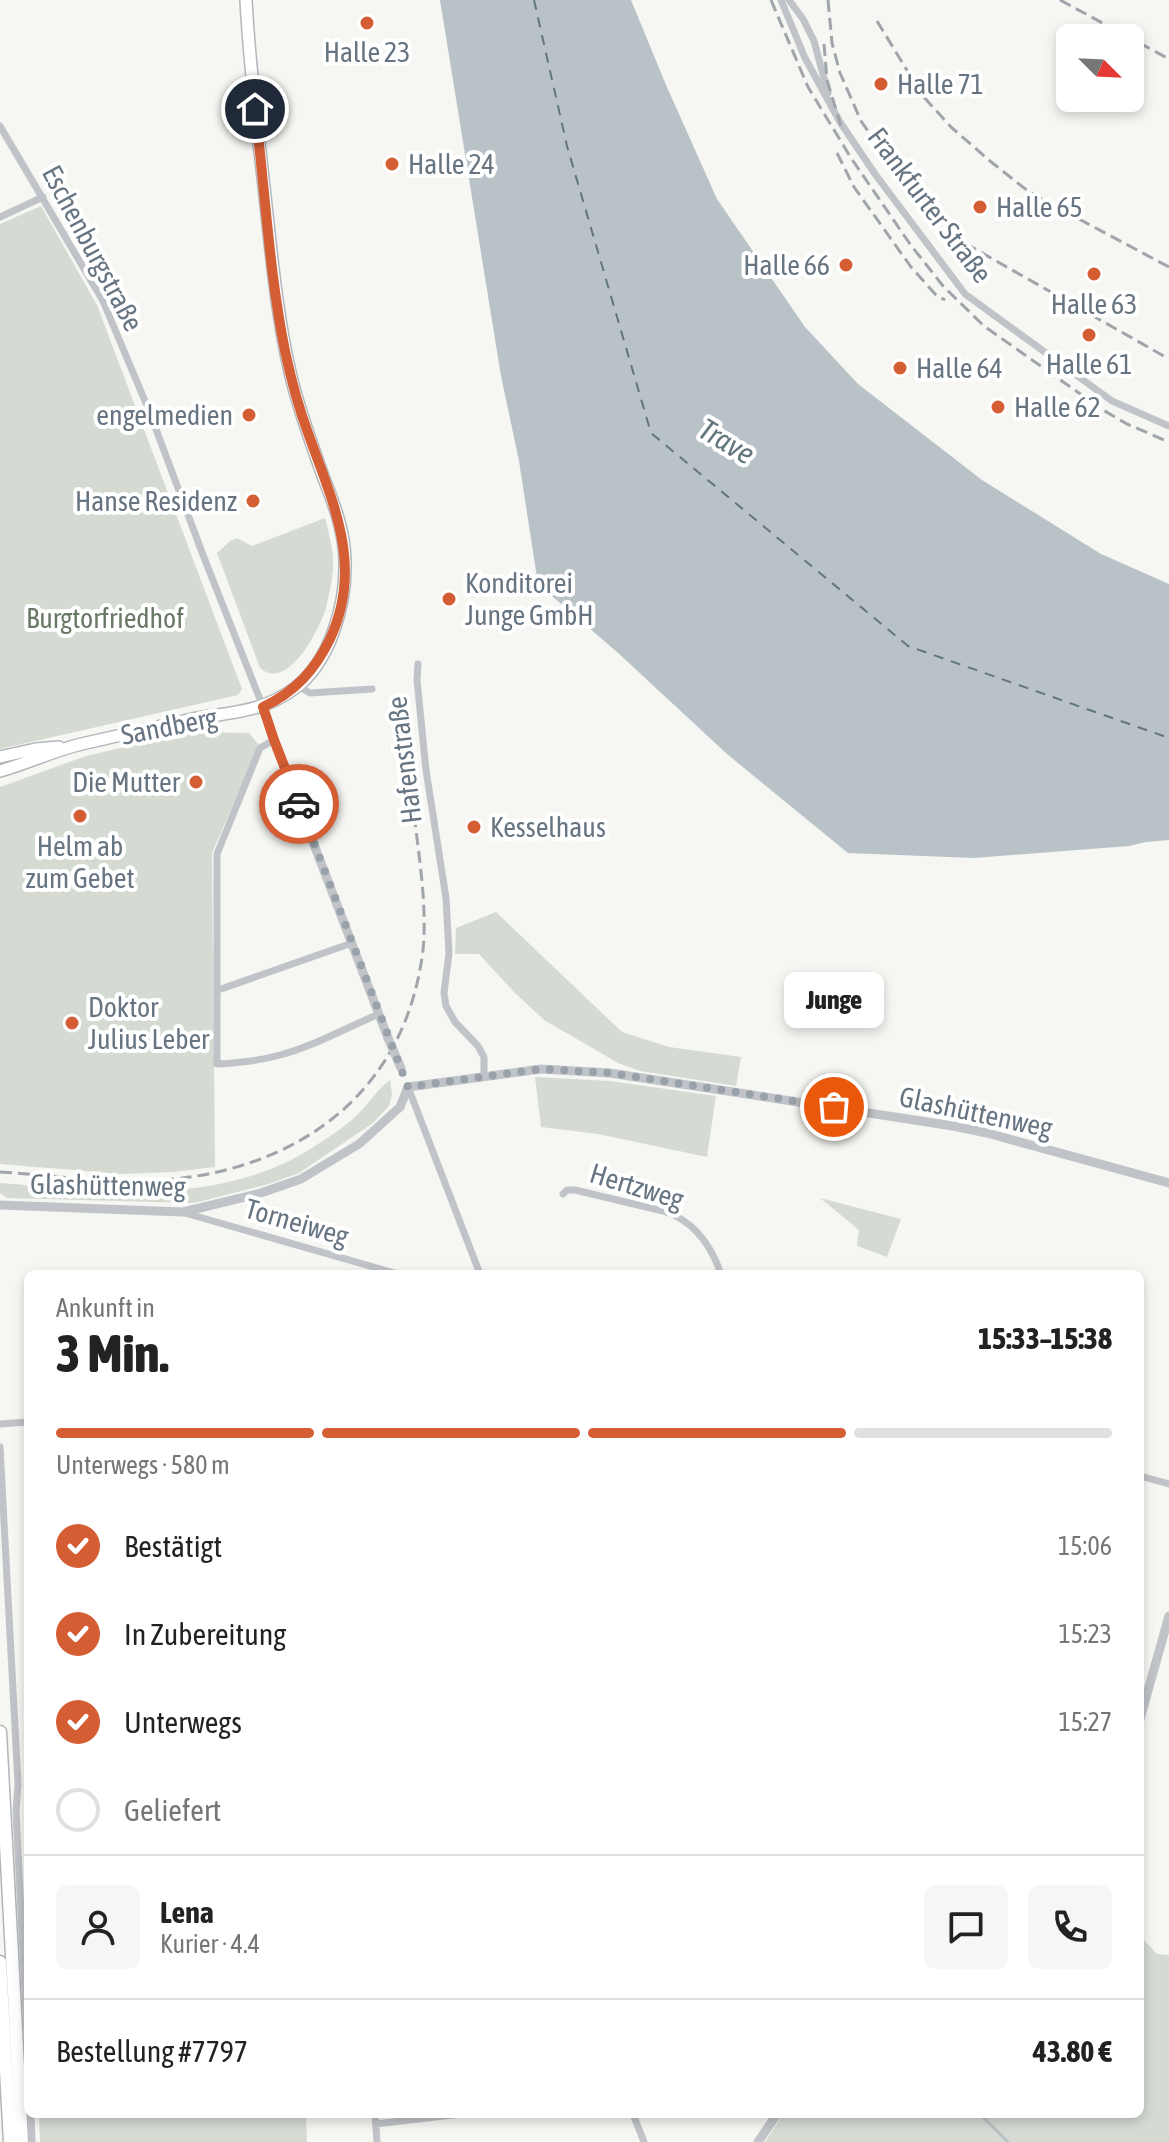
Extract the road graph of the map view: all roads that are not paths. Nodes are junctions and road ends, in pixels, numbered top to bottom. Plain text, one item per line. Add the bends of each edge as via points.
1 (246, 0) edge
2 (781, 0) edge
3 (789, 0) edge
4 (830, 103) junction
5 (0, 126) edge
6 (43, 197) junction
7 (0, 217) edge
8 (1169, 426) edge
9 (418, 664) dead end
10 (298, 686) junction
11 (372, 689) dead end
12 (263, 707) junction
13 (274, 740) junction
14 (76, 745) junction
15 (0, 757) edge
16 (0, 771) edge
17 (352, 943) junction
18 (218, 990) junction
19 (379, 1014) junction
20 (484, 1076) junction
21 (408, 1087) junction
22 (1169, 1183) edge
23 (563, 1194) dead end
24 (0, 1205) edge
25 (183, 1212) junction
26 (384, 1270) edge
27 (478, 1270) edge
28 (720, 1270) edge
29 (24, 1422) edge
30 (0, 1424) edge
31 (0, 1447) edge
32 (1144, 1477) edge
33 (1169, 1484) edge
34 (1169, 1616) edge
35 (1144, 1705) edge
36 (0, 1732) edge
37 (24, 1811) edge
38 (16, 1812) junction
39 (0, 1962) edge
40 (24, 1973) edge
41 (31, 2118) edge
42 (375, 2118) edge
43 (427, 2118) edge
44 (635, 2118) edge
45 (774, 2118) edge
46 (376, 2124) junction
47 (10, 2142) edge
48 (22, 2142) edge
49 (32, 2142) edge
50 (377, 2142) edge
51 (644, 2142) edge
52 (758, 2142) edge

1 - 10 main road via 285,349 296,399 337,512 345,562 335,628
2 - 4 street, Frankfurter Straße
3 - 4 street, Frankfurter Straße via 814,41
4 - 8 street, Frankfurter Straße via 875,174 965,294 1112,401
5 - 6 street, Eschenburgstraße
6 - 7 street
6 - 12 street, Eschenburgstraße via 103,301
9 - 20 street, Hafenstraße via 426,770 446,898 446,1006 484,1057
10 - 11 street via 310,693
10 - 12 main road
12 - 13 street
12 - 14 main road, Sandberg
13 - 17 street
13 - 18 street via 260,748 217,854
14 - 15 main road, Sandberg
14 - 16 main road, Sandberg
17 - 18 street
17 - 19 street
18 - 19 street via 217,1064 281,1055
19 - 21 street, bridge
20 - 21 street, Glashüttenweg
20 - 22 street, Glashüttenweg via 541,1069 610,1073 759,1095 987,1133
21 - 25 street, Glashüttenweg via 400,1107 329,1164 258,1194
21 - 27 street
23 - 28 street, Hertzweg via 575,1190 677,1216 699,1234
24 - 25 street, Glashüttenweg
25 - 26 street, Torneiweg
29 - 30 street
31 - 38 street
32 - 33 street
34 - 35 street
36 - 48 highway
37 - 38 street
38 - 40 street
39 - 47 highway
41 - 49 street
42 - 46 street
43 - 46 street
44 - 51 street
45 - 52 street
46 - 50 street

